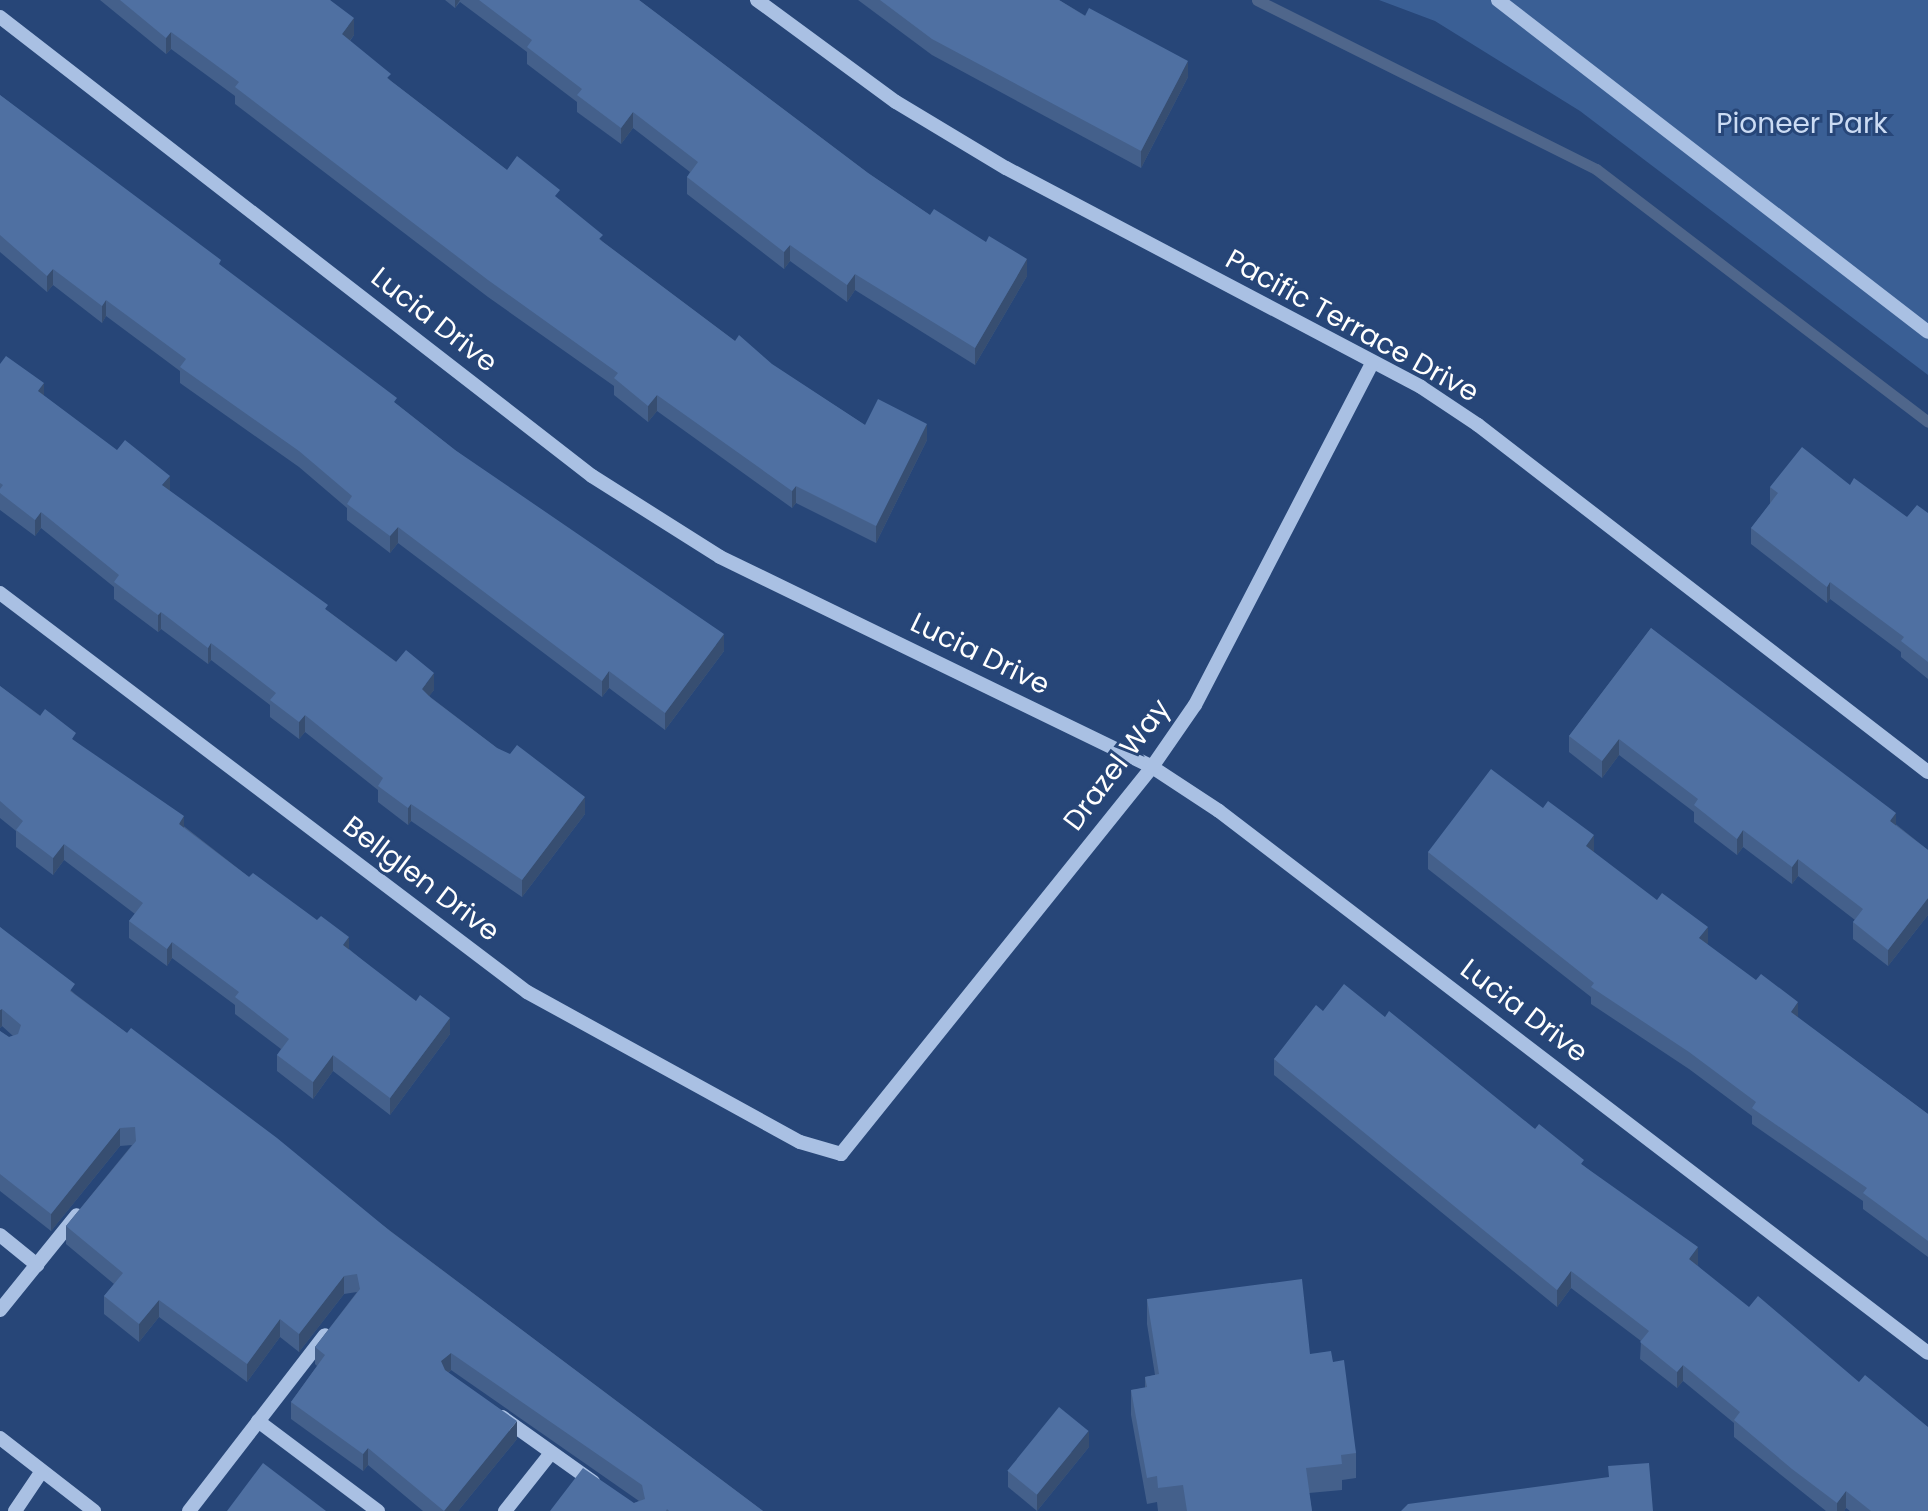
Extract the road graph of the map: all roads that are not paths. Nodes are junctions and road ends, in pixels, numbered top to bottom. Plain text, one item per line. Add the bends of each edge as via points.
1 (757, 0) edge
2 (1498, 0) edge
3 (0, 17) edge
4 (1928, 332) edge
5 (1372, 364) junction
6 (0, 593) edge
7 (1152, 767) junction
8 (1928, 772) edge
9 (841, 1154) joint
10 (91, 1197) edge
11 (0, 1235) edge
12 (37, 1265) junction
13 (0, 1310) edge
14 (334, 1324) edge
15 (1928, 1353) edge
16 (488, 1408) edge
17 (258, 1421) junction
18 (0, 1438) edge
19 (551, 1453) junction
20 (42, 1471) junction
21 (611, 1494) edge
22 (15, 1511) edge
23 (94, 1511) edge
24 (189, 1511) edge
25 (378, 1511) edge
26 (505, 1511) edge

1 - 5 street, Pacific Terrace Drive via 896,102 1006,168
2 - 4 street
3 - 7 street, Lucia Drive via 592,476 720,557
5 - 7 street, Drazel Way via 1195,705
5 - 8 street, Pacific Terrace Drive via 1421,387 1478,425
6 - 9 street, Bellglen Drive via 527,992 800,1142
7 - 9 street, Drazel Way
7 - 15 street, Lucia Drive via 1231,821
10 - 12 street
11 - 12 street
12 - 13 street
14 - 17 street
16 - 19 street
17 - 24 street
17 - 25 street
18 - 20 street
19 - 21 street
19 - 26 street
20 - 22 street
20 - 23 street

